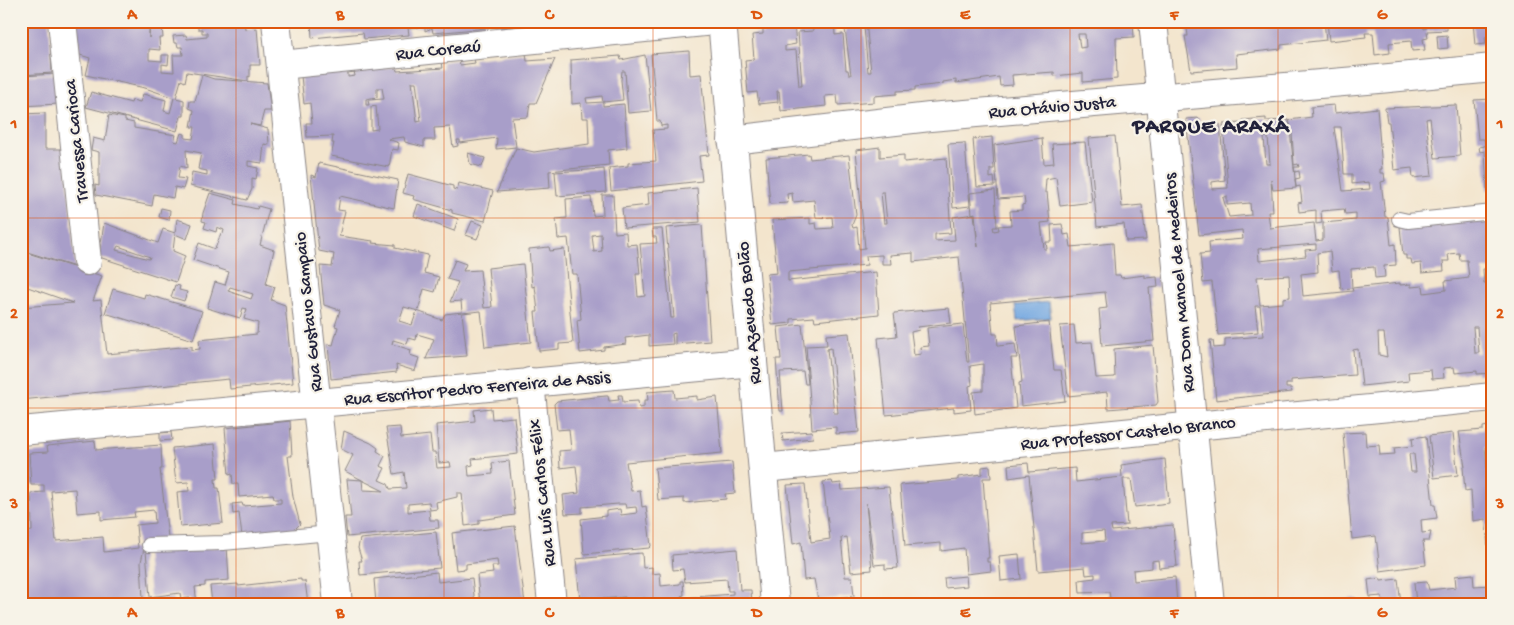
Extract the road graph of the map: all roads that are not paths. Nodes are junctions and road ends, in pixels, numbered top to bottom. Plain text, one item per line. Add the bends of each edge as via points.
1 (62, 21) edge
2 (276, 21) edge
3 (714, 21) edge
4 (722, 21) edge
5 (1153, 21) edge
6 (281, 65) junction
7 (1493, 68) edge
8 (1160, 96) junction
9 (732, 140) junction
10 (1493, 212) edge
11 (1399, 218) dead end
12 (87, 261) dead end
13 (753, 362) junction
14 (530, 382) junction
15 (1493, 397) edge
16 (316, 402) junction
17 (1191, 425) junction
18 (21, 431) edge
19 (763, 468) junction
20 (330, 533) junction
21 (149, 545) dead end
22 (338, 604) edge
23 (552, 604) edge
24 (775, 604) edge
25 (1210, 604) edge

1 - 12 street, Travessa Carioca
2 - 6 street, Rua Gustavo Sampaio
3 - 6 street, Rua Coreaú
4 - 9 street, Rua Azevedo Bolão
5 - 8 street, Rua Dom Manoel de Medeiros
6 - 16 street, Rua Gustavo Sampaio
7 - 8 street, Rua Otávio Justa
8 - 9 street, Rua Otávio Justa via 930,116
8 - 17 street, Rua Dom Manoel de Medeiros
9 - 13 street, Rua Azevedo Bolão
10 - 11 lane via 1408,221
13 - 14 street, Rua Escritor Pedro Ferreira de Assis
13 - 19 street, Rua Azevedo Bolão
14 - 16 street, Rua Escritor Pedro Ferreira de Assis
14 - 23 street, Rua Luís Carlos Félix
15 - 17 street, Rua Professor Castelo Branco
16 - 18 street, Rua Escritor Pedro Ferreira de Assis
16 - 20 street, Rua Gustavo Sampaio
17 - 19 street, Rua Professor Castelo Branco
17 - 25 street, Rua Dom Manoel de Medeiros
19 - 24 street, Rua Azevedo Bolão
20 - 21 lane via 223,543
20 - 22 street, Rua Gustavo Sampaio

